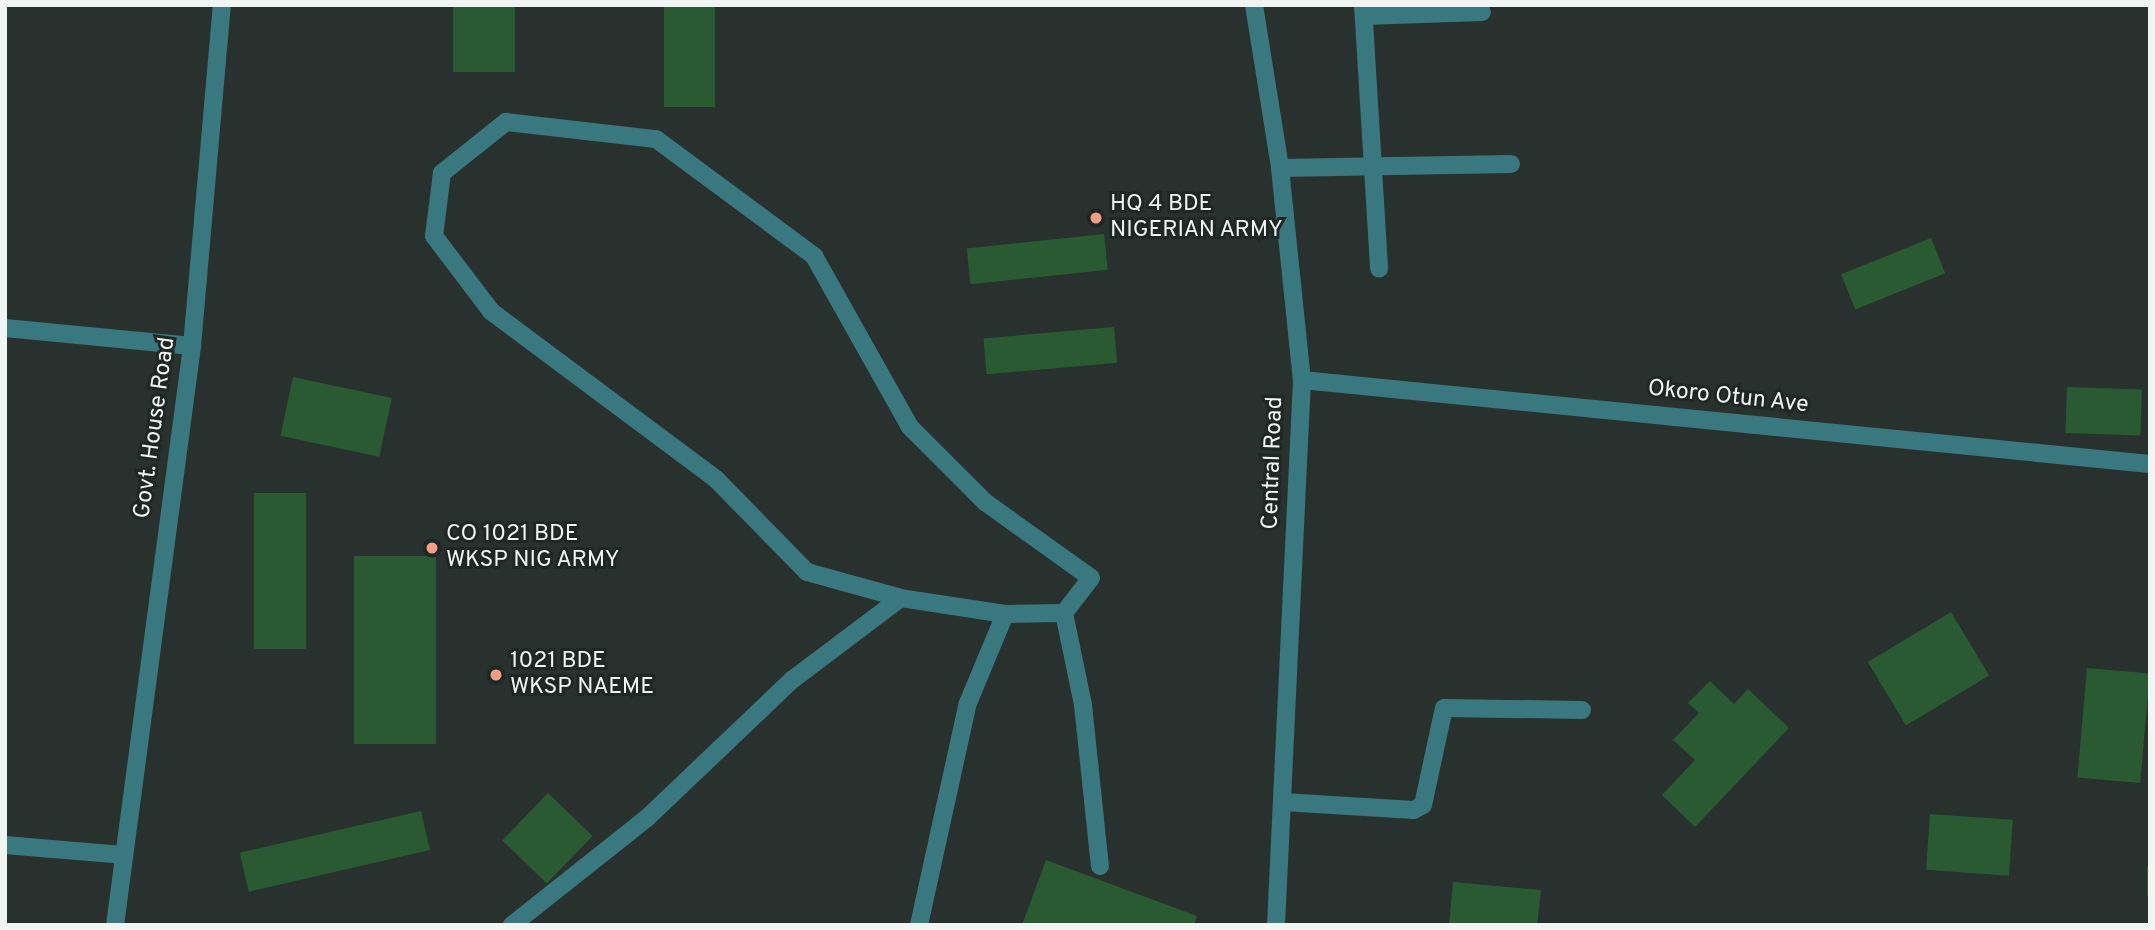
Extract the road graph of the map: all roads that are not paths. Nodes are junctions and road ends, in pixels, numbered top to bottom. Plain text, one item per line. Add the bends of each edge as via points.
1 (222, 5) edge
2 (1254, 5) edge
3 (1363, 10) edge
4 (1482, 12) dead end
5 (1511, 164) dead end
6 (1374, 167) junction
7 (1280, 168) junction
8 (1378, 269) dead end
9 (5, 328) edge
10 (192, 346) junction
11 (1302, 380) junction
12 (2150, 464) edge
13 (901, 598) junction
14 (1064, 613) junction
15 (1005, 614) junction
16 (1583, 710) dead end
17 (1283, 802) junction
18 (5, 845) edge
19 (123, 855) junction
20 (1100, 866) dead end
21 (513, 923) edge
22 (115, 925) edge
23 (497, 925) edge
24 (919, 925) edge
25 (1276, 925) edge

1 - 10 street, Govt. House Road
2 - 7 street, Central Road
3 - 4 street
3 - 6 street
5 - 6 street
6 - 7 street
6 - 8 street
7 - 11 street, Central Road
9 - 10 street
10 - 19 street, Govt. House Road
11 - 12 street, Okoro Otun Ave
11 - 17 street, Central Road
13 - 14 street via 807,572 716,479 491,311 434,236 442,173 506,122 656,139 814,256 910,426 985,502 1091,578
13 - 15 street
13 - 21 street via 792,680 647,818
14 - 15 street
14 - 20 street via 1083,705
15 - 24 street via 968,703
16 - 17 street via 1444,708 1423,805 1414,810
17 - 25 street, Central Road
18 - 19 street
19 - 22 street, Govt. House Road
21 - 23 street

